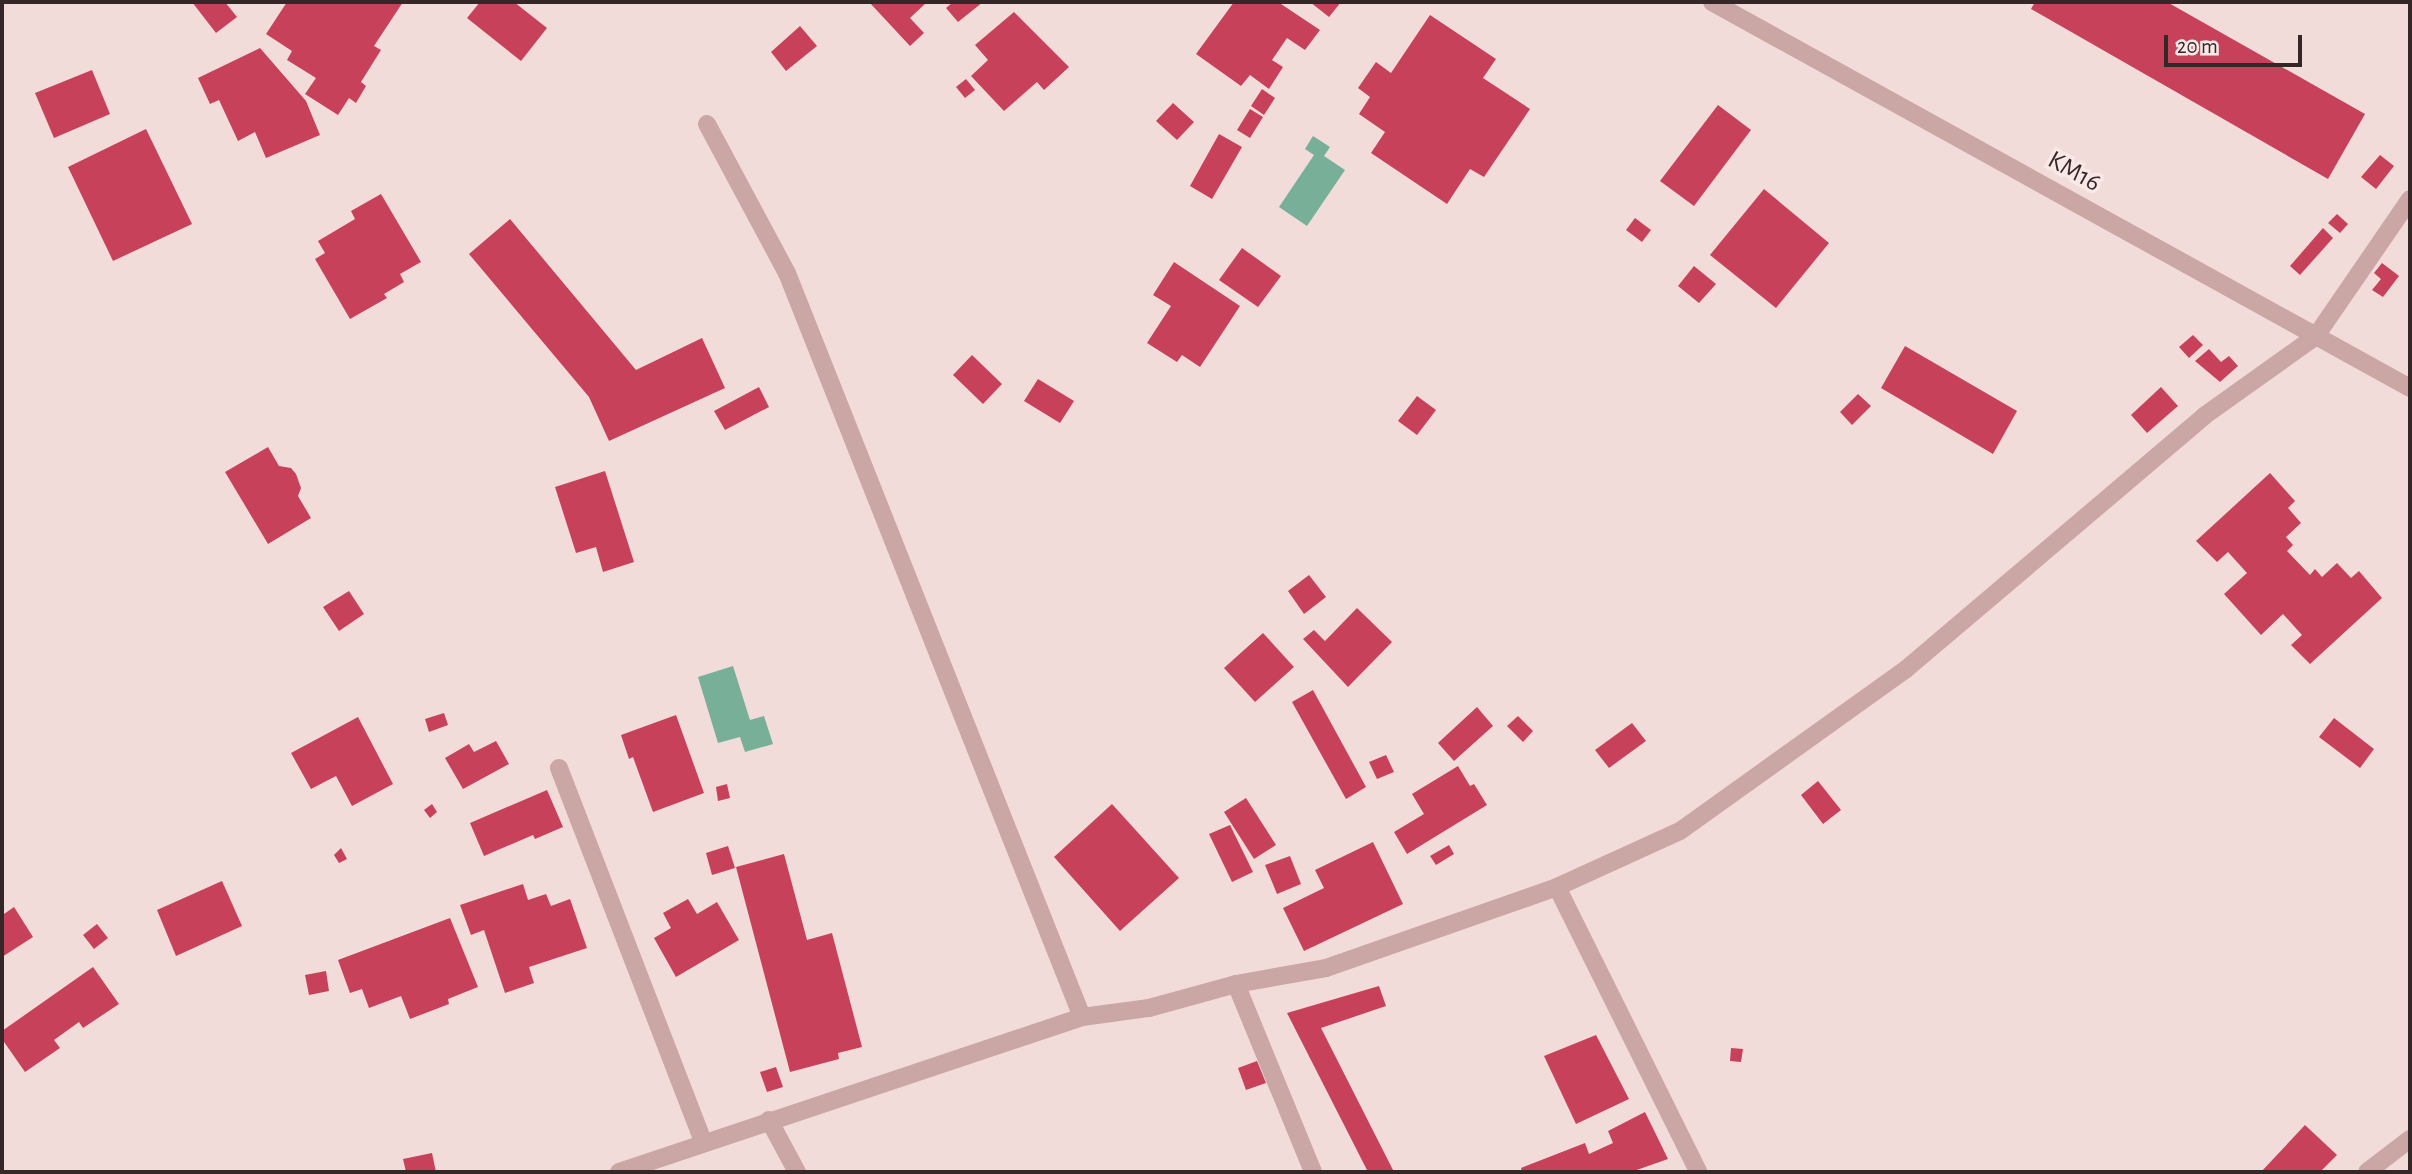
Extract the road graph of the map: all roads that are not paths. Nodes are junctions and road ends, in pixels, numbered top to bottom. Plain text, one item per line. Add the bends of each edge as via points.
1 (1712, 2) edge
2 (707, 124) dead end
3 (2410, 199) edge
4 (2316, 336) junction
5 (2410, 388) edge
6 (559, 768) dead end
7 (1557, 887) junction
8 (1236, 984) junction
9 (1082, 1017) junction
10 (769, 1120) junction
11 (2410, 1139) edge
12 (704, 1143) junction
13 (1698, 1171) edge
14 (620, 1172) edge
15 (797, 1172) edge
16 (1313, 1172) edge
17 (2367, 1172) edge

1 - 4 street, KM16
2 - 9 street via 787,273
3 - 4 street
4 - 5 street, KM16
4 - 7 street via 2204,416 1905,670 1680,831
6 - 12 street
7 - 8 street via 1326,968
7 - 13 street
8 - 9 street via 1149,1008
8 - 16 street
9 - 10 street
10 - 12 street
10 - 15 street
11 - 17 street
12 - 14 street

